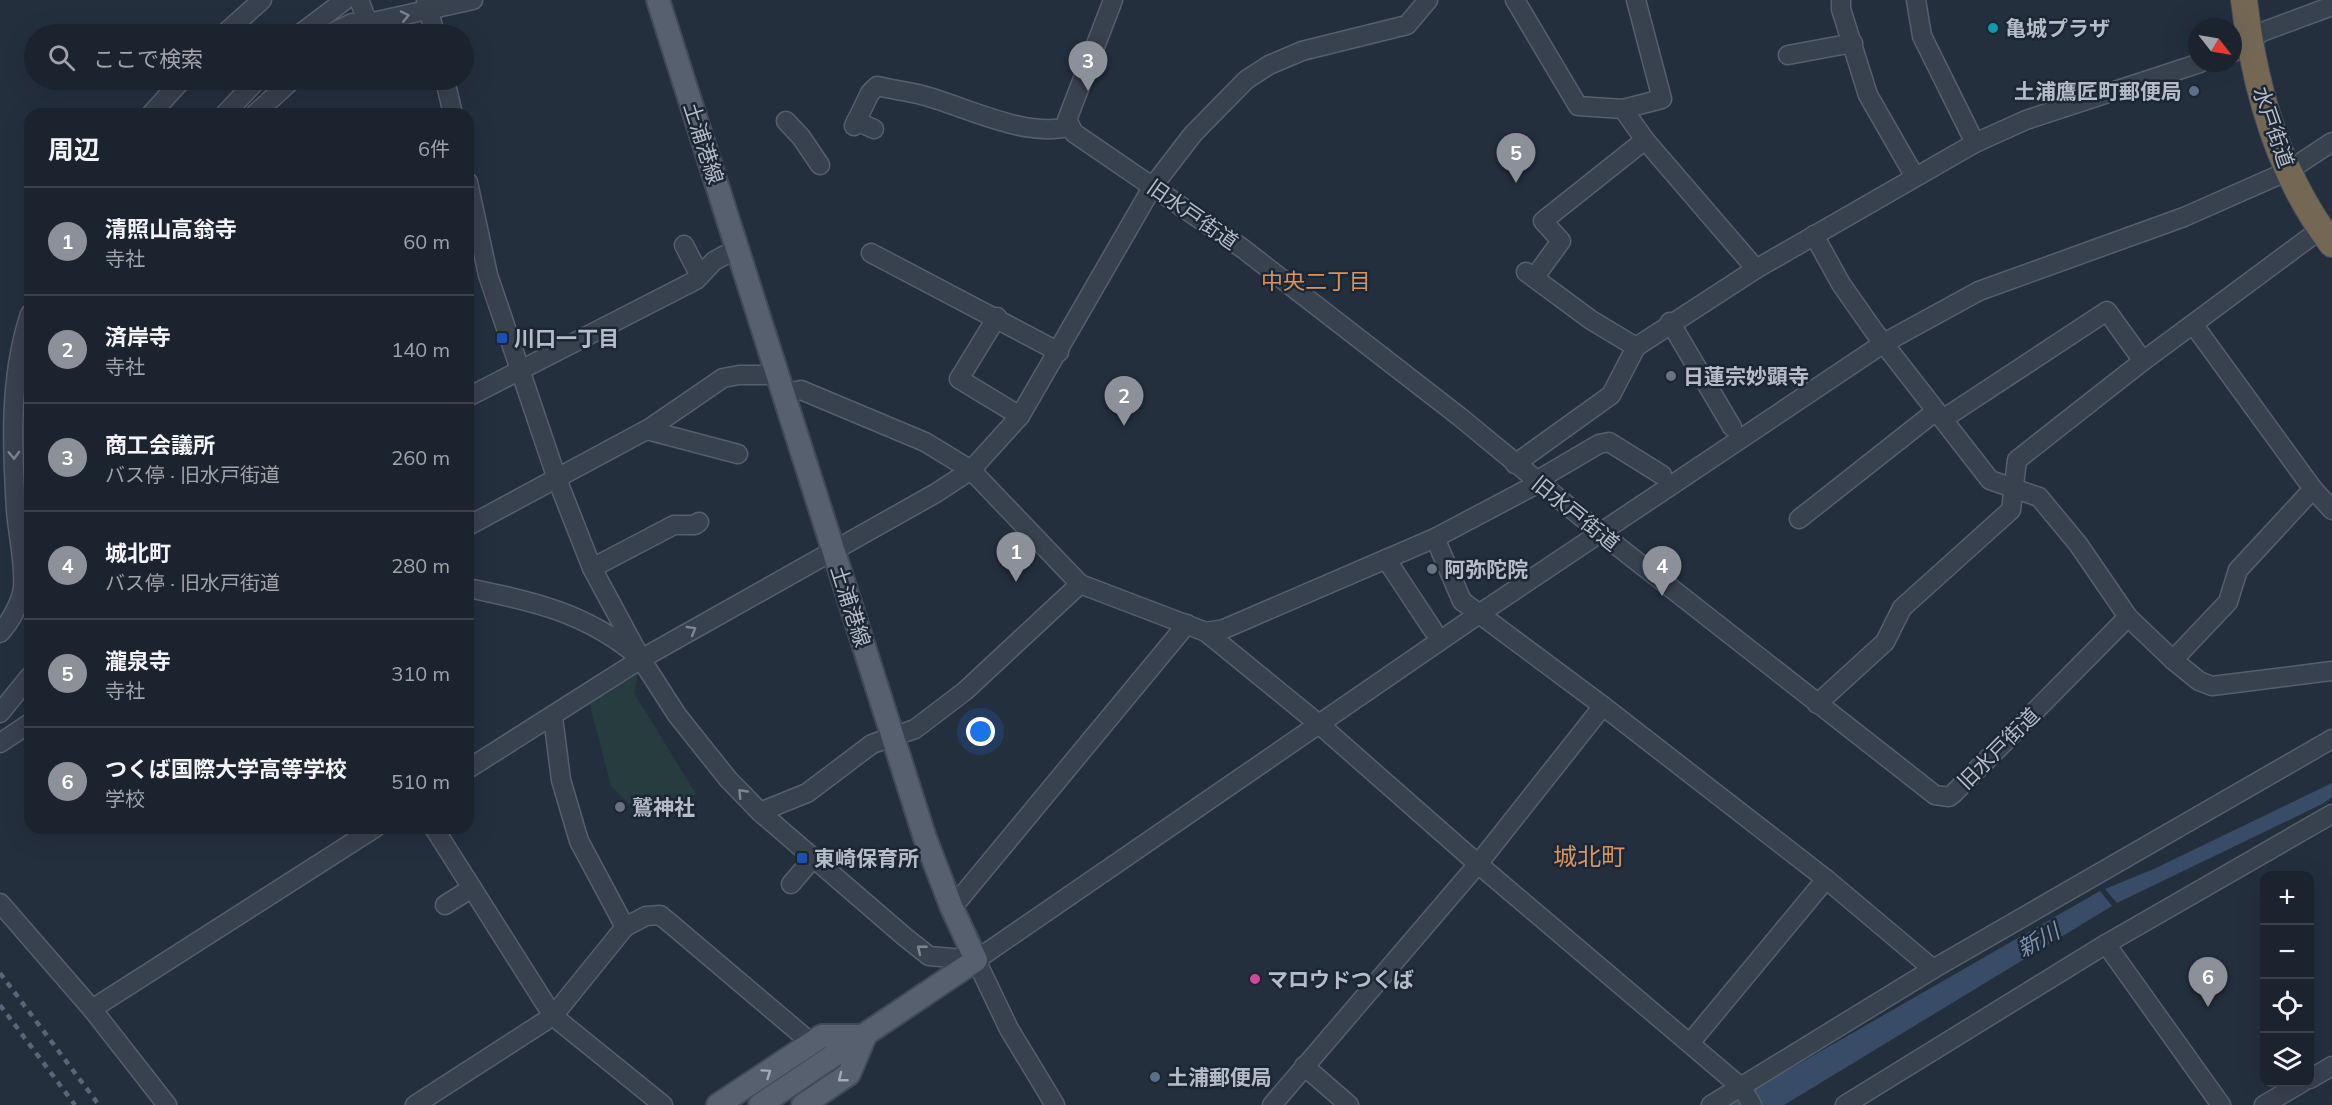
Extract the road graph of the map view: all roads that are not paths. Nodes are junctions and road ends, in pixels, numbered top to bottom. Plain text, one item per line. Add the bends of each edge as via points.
1 (262, 0) edge
2 (345, 0) edge
3 (359, 0) edge
4 (473, 0) edge
5 (658, 0) edge
6 (1113, 0) edge
7 (1428, 0) edge
8 (1515, 0) edge
9 (1636, 0) edge
10 (1841, 0) edge
11 (1916, 0) edge
12 (2244, 0) edge
13 (428, 5) edge
14 (2332, 6) edge
15 (368, 23) junction
16 (235, 24) edge
17 (313, 24) edge
18 (350, 24) edge
19 (433, 24) edge
20 (2242, 31) edge
21 (1853, 43) junction
22 (2242, 45) edge
23 (2242, 49) edge
24 (1788, 55) dead end
25 (2188, 67) edge
26 (173, 90) edge
27 (248, 90) edge
28 (281, 90) edge
29 (447, 90) edge
30 (156, 108) edge
31 (231, 108) edge
32 (262, 108) edge
33 (452, 108) edge
34 (1623, 110) junction
35 (786, 121) dead end
36 (1069, 127) junction
37 (874, 129) dead end
38 (1645, 140) junction
39 (2332, 142) edge
40 (1975, 143) junction
41 (820, 165) dead end
42 (2288, 171) junction
43 (1916, 177) junction
44 (1153, 186) junction
45 (474, 210) edge
46 (1814, 235) junction
47 (2326, 237) edge
48 (684, 245) dead end
49 (738, 248) junction
50 (872, 253) dead end
51 (1756, 269) junction
52 (700, 276) junction
53 (997, 317) junction
54 (1670, 322) junction
55 (2193, 324) junction
56 (24, 331) edge
57 (1884, 343) junction
58 (1636, 347) junction
59 (1059, 352) junction
60 (2143, 361) junction
61 (521, 369) junction
62 (779, 384) junction
63 (474, 394) edge
64 (14, 409) edge
65 (1940, 415) junction
66 (1020, 416) junction
67 (1732, 427) dead end
68 (647, 430) junction
69 (738, 454) dead end
70 (1515, 464) junction
71 (971, 470) junction
72 (1662, 475) dead end
73 (557, 479) junction
74 (1537, 482) junction
75 (2013, 487) junction
76 (2313, 489) junction
77 (23, 510) edge
78 (2332, 510) edge
79 (1799, 519) dead end
80 (699, 522) dead end
81 (474, 523) edge
82 (1602, 534) junction
83 (1435, 538) junction
84 (833, 550) junction
85 (1386, 559) junction
86 (592, 568) junction
87 (1080, 584) junction
88 (474, 589) edge
89 (1479, 614) junction
90 (2128, 617) junction
91 (1187, 624) junction
92 (1433, 630) dead end
93 (1206, 632) junction
94 (0, 633) edge
95 (641, 659) junction
96 (2173, 660) junction
97 (2332, 671) edge
98 (24, 683) edge
99 (1817, 704) junction
100 (1603, 706) junction
101 (0, 713) edge
102 (553, 717) junction
103 (1320, 725) junction
104 (24, 727) edge
105 (892, 735) junction
106 (2332, 739) edge
107 (0, 743) edge
108 (474, 765) edge
109 (760, 812) junction
110 (2332, 814) edge
111 (362, 834) edge
112 (438, 834) edge
113 (814, 857) junction
114 (1478, 864) junction
115 (1826, 879) junction
116 (792, 884) dead end
117 (472, 888) junction
118 (0, 903) edge
119 (445, 905) dead end
120 (952, 908) junction
121 (625, 927) junction
122 (2106, 944) junction
123 (976, 960) junction
124 (1933, 969) junction
125 (92, 1009) junction
126 (553, 1016) junction
127 (865, 1036) junction
128 (808, 1040) dead end
129 (1690, 1043) junction
130 (1304, 1066) junction
131 (2332, 1066) edge
132 (2314, 1077) edge
133 (2296, 1087) edge
134 (1742, 1088) junction
135 (167, 1105) edge
136 (415, 1105) edge
137 (663, 1105) edge
138 (718, 1105) edge
139 (760, 1105) edge
140 (803, 1105) edge
141 (1055, 1105) edge
142 (1272, 1105) edge
143 (1349, 1105) edge
144 (1711, 1105) edge
145 (1752, 1105) edge
146 (1845, 1105) edge
147 (2222, 1105) edge
148 (2264, 1105) edge

1 - 16 street
2 - 17 street
3 - 15 street
4 - 13 street
5 - 49 main road, 土浦港線
6 - 36 street via 1067,120
7 - 44 street via 1407,25 1302,51 1246,80 1193,134
8 - 34 street via 1578,106
9 - 34 street via 1662,99
10 - 21 street
11 - 40 street via 1922,36
12 - 20 highway, 水戸街道
15 -> 13 street
13 - 19 street
14 - 22 street via 2262,33
15 - 18 street
21 - 24 street
21 - 43 street via 1868,95
23 - 42 highway, 水戸街道
25 - 40 street via 2026,120
26 - 30 street
27 - 31 street
28 - 32 street
29 - 33 street
34 - 38 street
35 - 41 street
36 - 37 street via 1051,131 877,86 855,123
36 - 44 street, 旧水戸街道
38 - 51 street
38 - 58 street via 1543,221 1561,241 1529,274 1591,320
39 - 42 street
40 - 43 street
42 - 47 highway, 水戸街道
42 - 57 street via 2184,217 1979,291
43 - 46 street
44 - 59 street
44 - 70 street, 旧水戸街道 via 1270,269
45 - 61 street via 488,275
46 - 51 street
46 - 57 street via 1841,285
47 - 55 street
48 - 52 street
49 - 52 street via 714,261
49 - 62 main road, 土浦港線
50 - 53 street
51 - 54 street
52 - 61 street
53 - 59 street
53 - 66 street via 959,379
54 - 58 street
54 - 67 street
55 - 60 street
55 - 76 street
56 - 64 street
57 - 65 street
57 - 82 street
58 - 70 street via 1611,395
59 - 66 street
60 - 65 street via 2107,311
60 - 75 street via 2017,460
61 - 63 street
61 - 73 street
62 - 68 street via 739,375 723,378
62 - 71 street via 925,442
62 - 84 main road, 土浦港線
64 -> 77 street
65 - 75 street via 1990,480
65 - 79 street
66 - 71 street
68 - 69 street
68 - 73 street
70 - 74 street, 旧水戸街道
71 - 84 street
71 - 87 street
72 - 74 street via 1609,442 1599,444
73 - 81 street
73 - 86 street
74 - 82 street, 旧水戸街道
74 - 83 street
75 - 90 street via 2039,497 2078,544
75 - 99 street via 2011,510 1902,608 1884,642
76 - 78 street
76 - 96 street via 2238,570 2228,602
77 - 94 street via 23,590
80 - 86 street via 674,525
82 - 89 street
82 - 99 street, 旧水戸街道
83 - 85 street
83 - 89 street via 1462,601
95 -> 84 street
84 - 105 main road, 土浦港線
85 - 92 street
85 - 93 street via 1224,629
86 - 95 street
87 - 91 street
87 - 105 street via 964,691 915,729
88 - 95 street via 546,604 604,631
89 - 100 street
89 - 103 street
90 - 96 street
90 - 99 street, 旧水戸街道 via 1949,797 1935,795
91 - 93 street
91 - 120 street
93 - 103 street
95 - 102 street
109 -> 95 street via 677,715
96 - 97 street via 2199,681 2212,686
98 - 101 street
100 - 114 street
100 - 115 street
102 - 108 street
102 - 121 street via 561,780 579,841
103 - 114 street
103 - 123 street
104 - 107 street
105 - 109 street via 850,758 807,793
105 - 120 main road, 土浦港線
106 - 124 street
109 - 113 street
110 - 122 street
111 - 125 street
112 - 117 street
113 - 116 street
123 -> 113 street via 929,956
114 - 129 street
114 - 130 street
115 - 124 street
115 - 129 street
117 - 119 street
117 - 126 street
118 - 125 street
120 - 123 main road, 土浦港線
121 - 126 street
121 - 128 street via 646,916 660,915
122 - 146 street
122 - 147 street
123 - 127 main road
123 - 141 street via 1009,1029
124 - 134 street
125 - 135 street
126 - 136 street
126 - 137 street
138 -> 127 main road via 822,1036
127 - 139 main road
127 -> 140 main road via 849,1074
129 - 134 street
130 - 142 street
130 - 143 street
131 - 132 street
133 - 148 street
134 - 144 street
134 - 145 street

